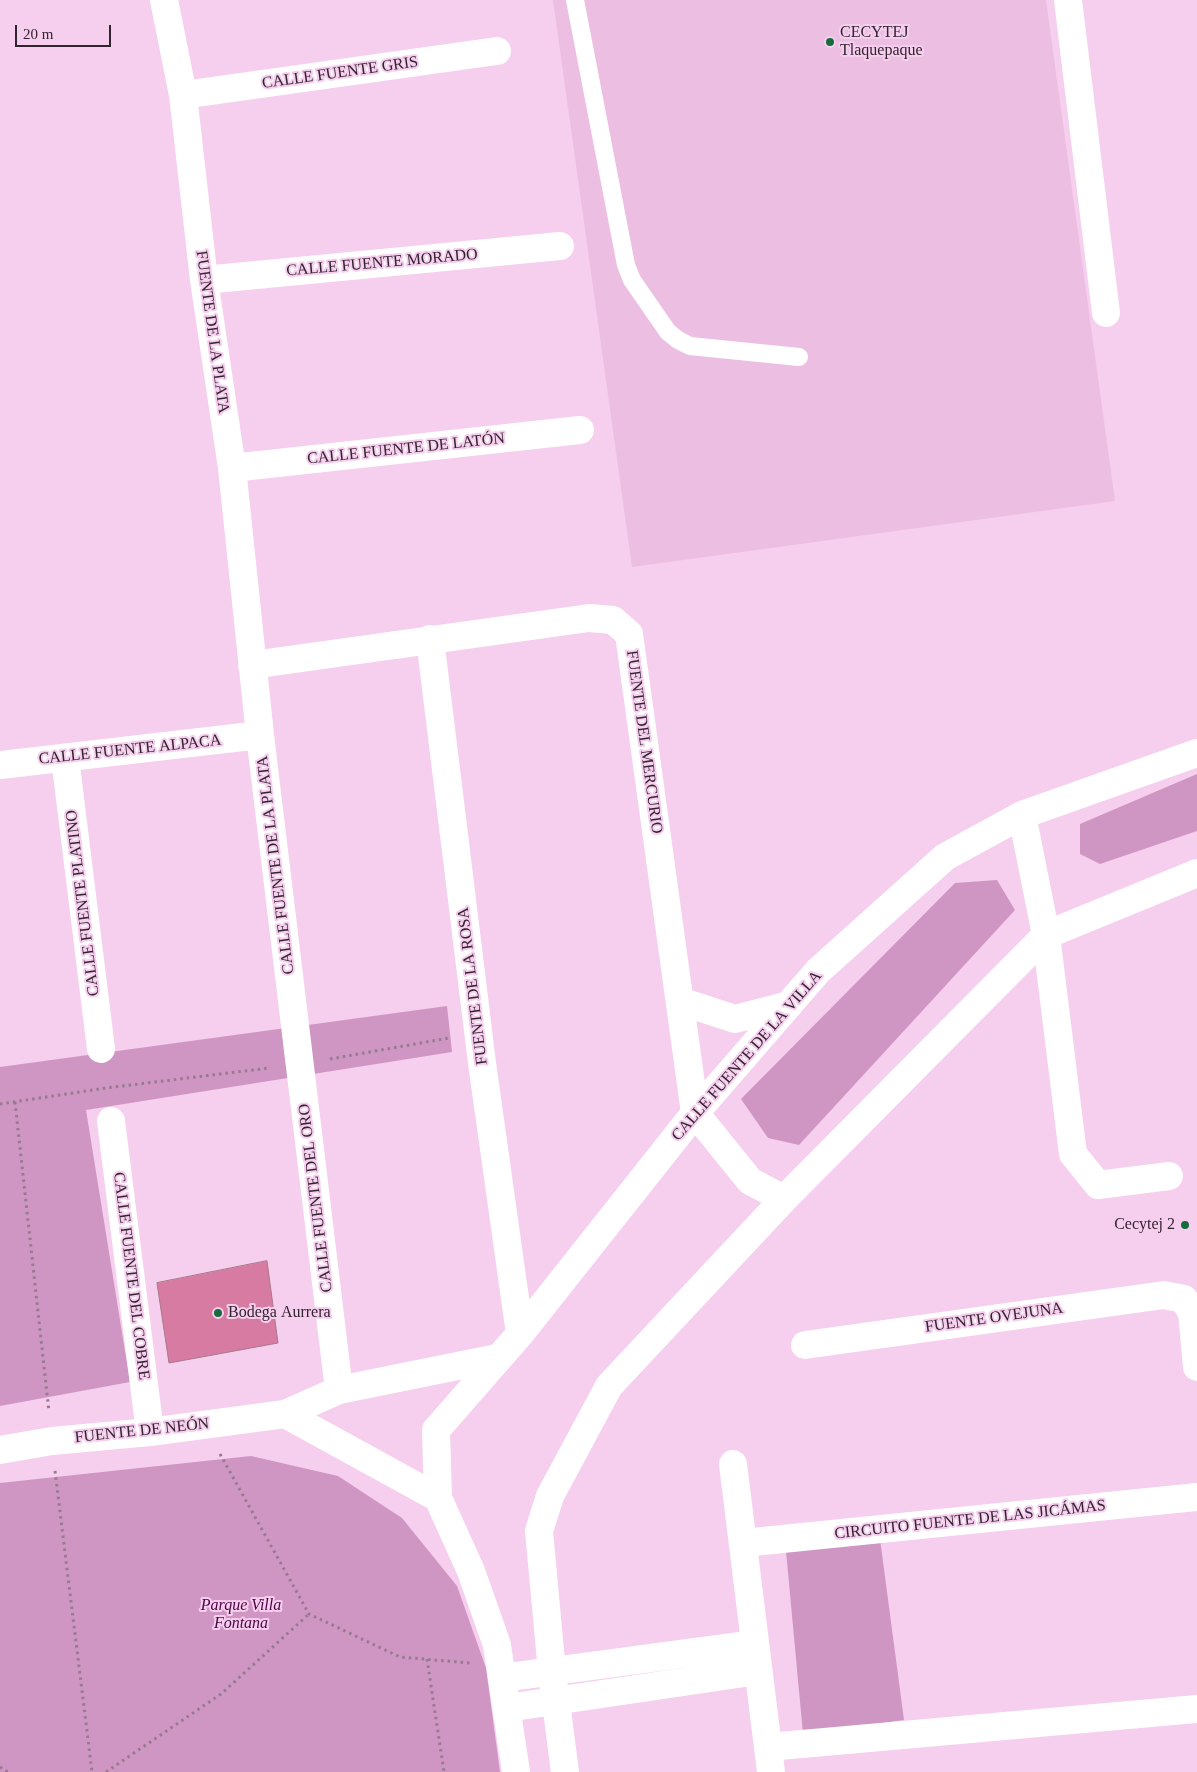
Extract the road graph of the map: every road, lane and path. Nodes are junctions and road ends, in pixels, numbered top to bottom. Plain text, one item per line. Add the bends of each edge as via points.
1 (164, 0) edge
2 (575, 0) edge
3 (1068, 0) edge
4 (497, 50) dead end
5 (182, 95) junction
6 (560, 246) dead end
7 (204, 280) junction
8 (1106, 313) dead end
9 (799, 357) dead end
10 (580, 430) dead end
11 (232, 468) junction
12 (430, 639) junction
13 (252, 665) junction
14 (260, 735) junction
15 (1197, 753) edge
16 (65, 758) junction
17 (0, 765) edge
18 (1022, 815) junction
19 (1197, 873) edge
20 (1046, 935) junction
21 (680, 1000) junction
22 (789, 1005) junction
23 (479, 1033) junction
24 (101, 1049) joint
25 (300, 1065) junction
26 (106, 1088) junction
27 (0, 1104) edge
28 (695, 1114) junction
29 (111, 1121) joint
30 (1169, 1176) dead end
31 (784, 1199) junction
32 (520, 1334) junction
33 (805, 1345) dead end
34 (497, 1358) junction
35 (1197, 1367) edge
36 (339, 1390) junction
37 (285, 1414) junction
38 (204, 1425) junction
39 (150, 1432) junction
40 (0, 1450) edge
41 (732, 1464) dead end
42 (1197, 1497) edge
43 (438, 1498) junction
44 (742, 1543) junction
45 (309, 1614) junction
46 (755, 1644) junction
47 (427, 1659) junction
48 (758, 1671) junction
49 (501, 1672) junction
50 (552, 1672) junction
51 (556, 1701) junction
52 (507, 1708) junction
53 (1197, 1709) edge
54 (769, 1759) edge
55 (0, 1767) edge
56 (8, 1772) edge
57 (106, 1772) edge
58 (444, 1772) edge
59 (516, 1772) edge
60 (565, 1772) edge

1 - 5 street, FUENTE DE LA PLATA
2 - 9 lane via 626,265 632,280 668,332 690,346
3 - 8 street
4 - 5 street, CALLE FUENTE GRIS
5 - 7 street, FUENTE DE LA PLATA
6 - 7 street, CALLE FUENTE MORADO
7 - 11 street, FUENTE DE LA PLATA
10 - 11 street, CALLE FUENTE DE LATÓN
11 - 13 street, FUENTE DE LA PLATA
12 - 13 street, FUENTE DEL MERCURIO
12 - 21 street, FUENTE DEL MERCURIO via 589,618 613,620 629,634
12 - 23 street, FUENTE DE LA ROSA
13 - 14 street, CALLE FUENTE DE LA PLATA
14 - 16 street, CALLE FUENTE ALPACA
14 - 25 street, CALLE FUENTE DE LA PLATA
15 - 18 street, CALLE FUENTE DE LA VILLA
16 - 17 street, CALLE FUENTE ALPACA
16 - 24 street, CALLE FUENTE PLATINO
18 - 20 street
18 - 22 street, CALLE FUENTE DE LA VILLA via 945,857 818,971
19 - 20 street
20 - 30 street via 1073,1154 1098,1185
20 - 31 street
21 - 22 street via 735,1019
21 - 28 street, FUENTE DEL MERCURIO
22 - 28 street, CALLE FUENTE DE LA VILLA
23 - 25 path
23 - 32 street, FUENTE DE LA ROSA
24 - 26 path
25 - 26 path
25 - 36 street, CALLE FUENTE DEL ORO
26 - 27 path
26 - 29 path
28 - 31 street via 750,1181
28 - 32 street, CALLE FUENTE DE LA VILLA
29 - 39 street, CALLE FUENTE DEL COBRE
31 - 50 street via 609,1386 550,1496 539,1532
32 - 34 street, CALLE FUENTE DE LA VILLA
33 - 35 street, FUENTE OVEJUNA via 1164,1295 1184,1299 1192,1314
34 - 36 street, FUENTE DE NEÓN
34 - 43 street, CALLE FUENTE DE LA VILLA via 436,1430
36 - 37 street, FUENTE DE NEÓN
37 - 38 street, FUENTE DE NEÓN
37 - 43 street
38 - 39 street, FUENTE DE NEÓN
38 - 45 path
39 - 40 street, FUENTE DE NEÓN via 52,1441
41 - 44 street
42 - 44 street, CIRCUITO FUENTE DE LAS JICÁMAS
43 - 49 street via 471,1571 497,1645
44 - 46 street
45 - 47 path via 400,1657
45 - 57 path via 221,1694
46 - 48 street
46 - 50 street
47 - 49 path
47 - 58 path
48 - 51 street
48 - 54 street
49 - 50 street
49 - 52 street
50 - 51 street
51 - 52 street
51 - 60 street
52 - 59 street
53 - 54 street
55 - 56 path

